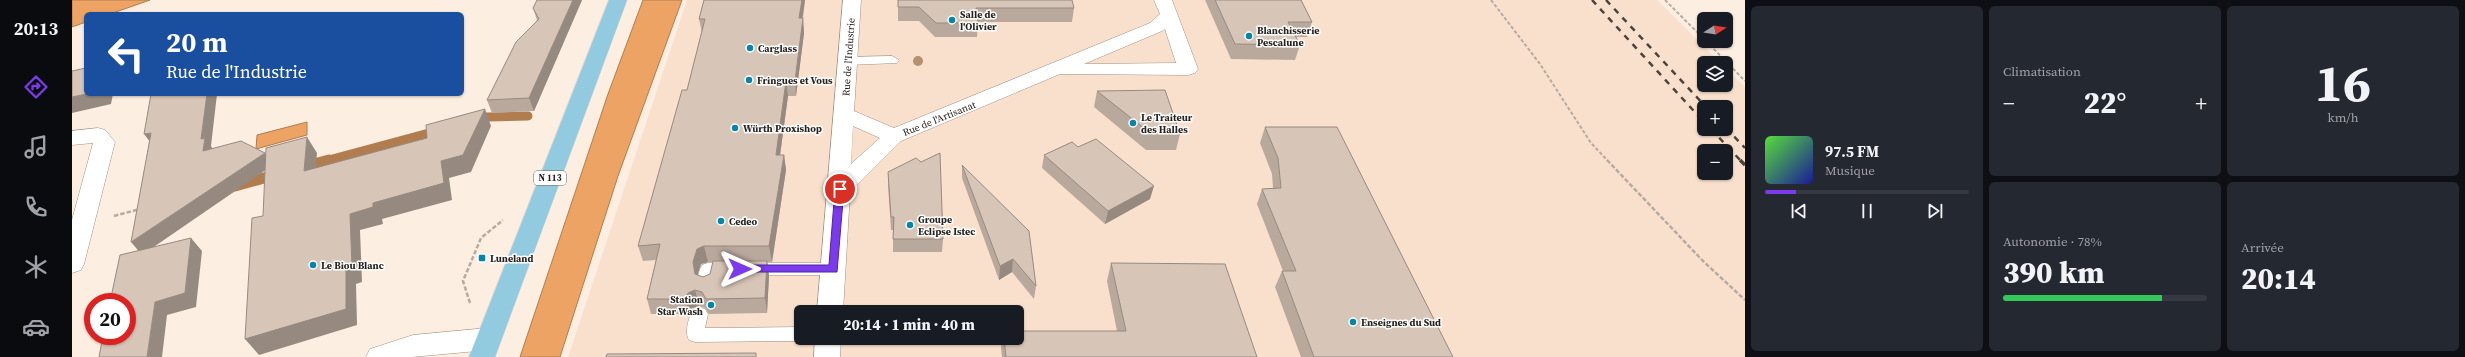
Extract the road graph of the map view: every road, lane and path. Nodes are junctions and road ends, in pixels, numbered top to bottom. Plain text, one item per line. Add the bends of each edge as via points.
1 (618, 0) edge
2 (852, 0) edge
3 (1491, 0) edge
4 (1665, 0) edge
5 (1166, 8) edge
6 (1697, 32) edge
7 (1713, 48) edge
8 (892, 60) dead end
9 (848, 61) junction
10 (1055, 70) junction
11 (1745, 80) edge
12 (844, 114) junction
13 (894, 136) junction
14 (72, 138) edge
15 (840, 189) junction
16 (148, 207) edge
17 (504, 219) dead end
18 (77, 227) edge
19 (72, 264) edge
20 (833, 269) junction
21 (706, 284) edge
22 (1745, 300) edge
23 (830, 305) edge
24 (699, 314) dead end
25 (794, 334) edge
26 (453, 343) junction
27 (828, 345) edge
28 (485, 348) edge
29 (379, 357) edge
30 (827, 357) edge

1 - 28 main road, N 113
2 - 9 street, Rue de l'Industrie
3 - 22 path via 1540,64 1591,143 1703,261
4 - 6 path
5 - 10 street, Rue de l'Artisanat via 1156,28
5 - 10 street, Rue de l'Artisanat via 1188,69
7 - 11 path
8 - 9 lane
9 - 12 street, Rue de l'Industrie
10 - 13 street, Rue de l'Artisanat
12 - 13 street
12 - 15 street, Rue de l'Industrie
13 - 15 street, Rue de l'Artisanat
14 - 18 street via 98,135 104,142
15 - 20 street, Rue de l'Industrie
16 - 18 path
17 - 26 path via 481,238 463,281 470,301
18 - 19 street
20 - 21 lane via 708,269
20 - 23 street, Rue de l'Industrie
24 - 25 lane via 695,334
26 - 28 street
26 - 29 street via 413,346
27 - 30 street

